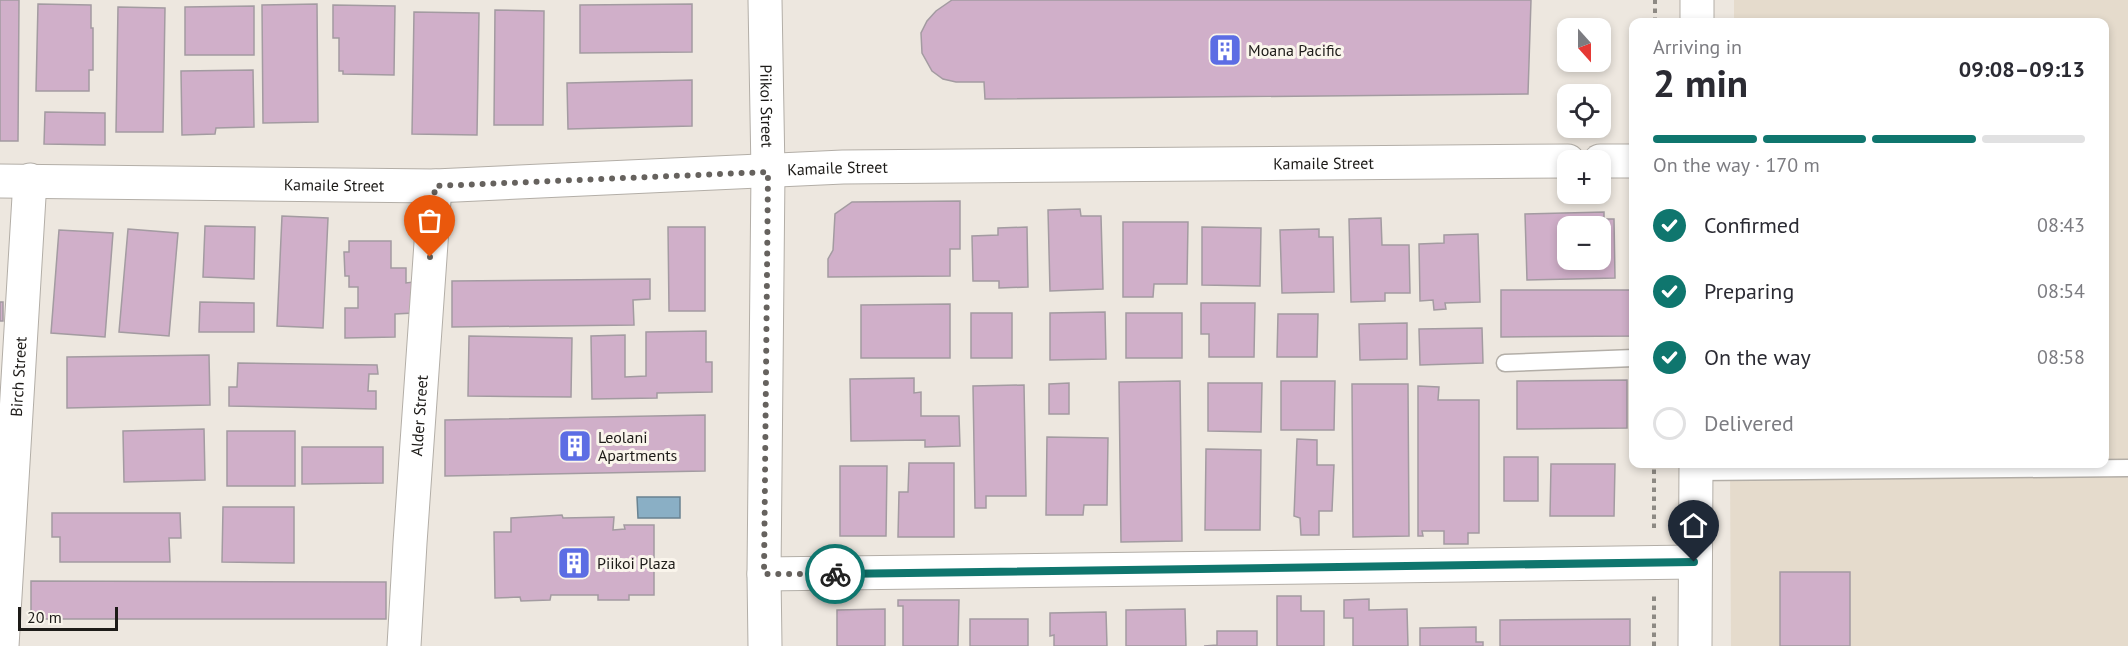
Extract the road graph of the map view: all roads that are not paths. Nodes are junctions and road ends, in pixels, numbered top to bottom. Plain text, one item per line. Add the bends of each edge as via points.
1 (765, 0) edge
2 (1697, 0) edge
3 (1697, 18) edge
4 (1557, 161) edge
5 (1611, 161) edge
6 (1629, 161) edge
7 (768, 172) junction
8 (15, 181) edge
9 (435, 186) junction
10 (1629, 358) edge
11 (1505, 363) dead end
12 (1696, 468) edge
13 (2128, 468) edge
14 (1694, 562) junction
15 (764, 574) junction
16 (2, 646) edge
17 (404, 646) edge
18 (765, 646) edge
19 (1695, 646) edge

1 - 7 street, Piikoi Street
2 - 3 street
4 - 7 street, Kamaile Street via 843,167
5 - 6 street
7 - 9 street, Kamaile Street
7 - 15 street, Piikoi Street
8 - 9 street, Kamaile Street
8 - 16 street, Birch Street
9 - 17 street, Alder Street
10 - 11 lane
12 - 13 lane
12 - 14 street
14 - 15 street
14 - 19 street
15 - 18 street, Piikoi Street

